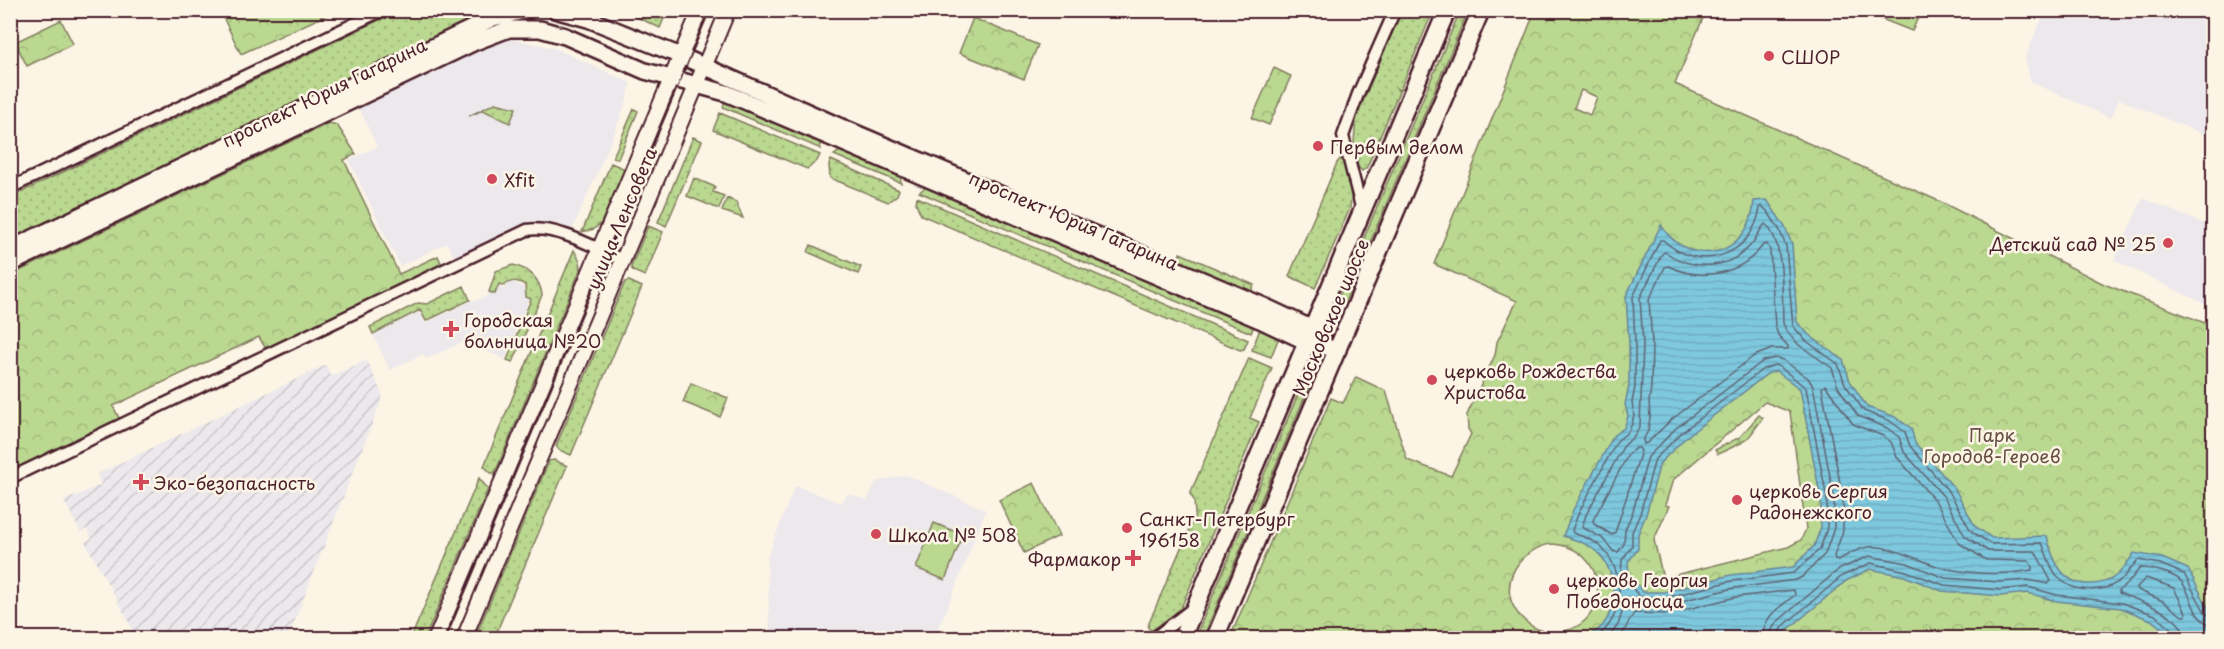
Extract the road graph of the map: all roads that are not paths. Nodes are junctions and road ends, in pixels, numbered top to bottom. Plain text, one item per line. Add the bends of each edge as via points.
1 (383, 10) edge
2 (509, 10) edge
3 (528, 10) edge
4 (555, 10) edge
5 (700, 10) edge
6 (728, 10) edge
7 (1395, 10) edge
8 (1447, 10) edge
9 (1481, 10) edge
10 (493, 18) junction
11 (681, 56) junction
12 (704, 66) junction
13 (671, 79) junction
14 (696, 86) junction
15 (10, 188) edge
16 (1362, 211) junction
17 (10, 249) edge
18 (600, 250) junction
19 (623, 260) junction
20 (10, 264) edge
21 (1310, 335) junction
22 (1338, 350) junction
23 (10, 478) edge
24 (1195, 607) junction
25 (436, 639) edge
26 (464, 639) edge
27 (1154, 639) edge
28 (1182, 639) edge
29 (1215, 639) edge

1 - 15 street
2 - 10 street
3 - 10 main road, проспект Юрия Гагарина
4 - 11 main road, проспект Юрия Гагарина
5 - 11 street, улица Ленсовета
6 - 12 street, улица Ленсовета
7 - 16 street via 1343,136
8 - 16 main road, Московское шоссе
9 - 22 main road, Московское шоссе
10 - 17 main road, проспект Юрия Гагарина
11 - 12 main road, проспект Юрия Гагарина
11 - 13 street, улица Ленсовета
12 - 14 street, улица Ленсовета
12 - 21 main road, проспект Юрия Гагарина via 1266,307
13 - 14 main road, проспект Юрия Гагарина
13 - 18 street, улица Ленсовета
13 - 20 main road, проспект Юрия Гагарина via 550,32 519,28 500,32
14 - 19 street, улица Ленсовета
14 - 21 main road, проспект Юрия Гагарина via 726,93 1260,320
16 - 21 main road, Московское шоссе
18 - 19 street
18 - 23 street via 555,232 527,230
18 - 25 street, улица Ленсовета
19 - 26 street, улица Ленсовета
21 - 22 main road, проспект Юрия Гагарина
21 - 24 main road, Московское шоссе
22 - 29 main road, Московское шоссе
24 - 27 street
24 - 28 main road, Московское шоссе

